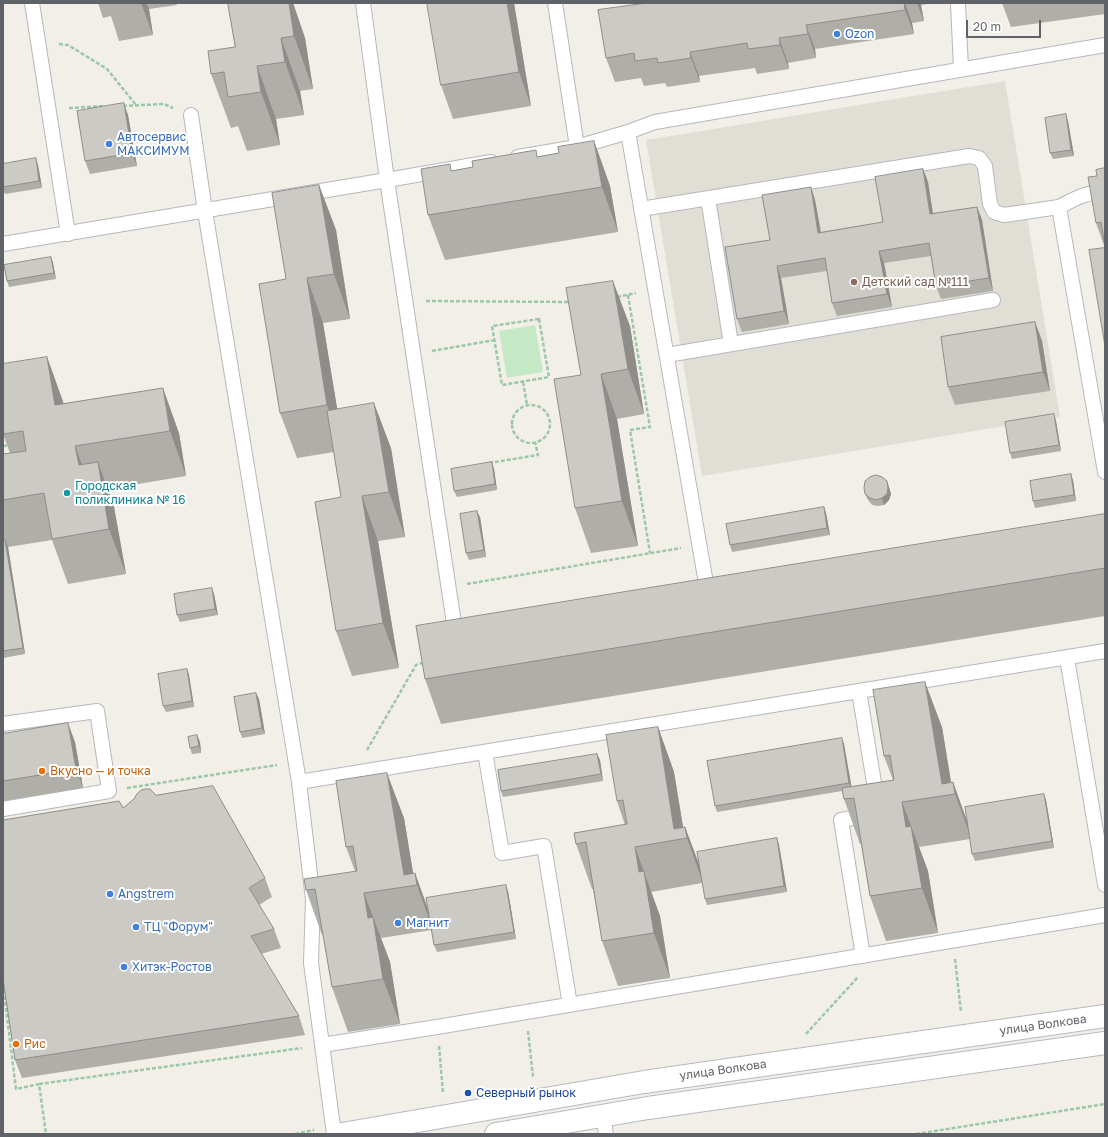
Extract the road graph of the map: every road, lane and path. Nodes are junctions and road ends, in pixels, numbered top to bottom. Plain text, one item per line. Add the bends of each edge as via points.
1 (32, 3) edge
2 (362, 3) edge
3 (555, 3) edge
4 (958, 3) edge
5 (38, 43) junction
6 (1105, 45) edge
7 (961, 70) junction
8 (136, 105) junction
9 (104, 106) edge
10 (120, 106) edge
11 (49, 109) junction
12 (191, 115) joint
13 (628, 132) junction
14 (577, 147) junction
15 (387, 180) junction
16 (1105, 192) edge
17 (708, 198) junction
18 (1059, 207) junction
19 (641, 209) junction
20 (205, 211) junction
21 (68, 234) junction
22 (3, 244) edge
23 (655, 289) junction
24 (628, 295) junction
25 (615, 297) edge
26 (993, 300) dead end
27 (405, 301) junction
28 (573, 302) edge
29 (494, 340) junction
30 (731, 344) junction
31 (413, 354) junction
32 (667, 355) junction
33 (523, 382) junction
34 (528, 405) junction
35 (535, 442) junction
36 (14, 444) edge
37 (3, 446) edge
38 (485, 464) edge
39 (1105, 472) edge
40 (699, 545) junction
41 (650, 553) junction
42 (730, 585) edge
43 (449, 587) junction
44 (707, 589) junction
45 (691, 592) edge
46 (479, 626) edge
47 (1105, 651) edge
48 (1067, 658) junction
49 (428, 661) edge
50 (858, 691) junction
51 (3, 724) edge
52 (485, 752) junction
53 (296, 762) junction
54 (354, 773) junction
55 (299, 782) junction
56 (109, 791) junction
57 (3, 809) edge
58 (1105, 885) edge
59 (1105, 915) edge
60 (953, 941) junction
61 (880, 953) junction
62 (863, 956) junction
63 (3, 984) edge
64 (5, 1003) edge
65 (570, 1005) junction
66 (526, 1012) junction
67 (961, 1013) dead end
68 (1105, 1016) edge
69 (437, 1027) junction
70 (806, 1034) dead end
71 (1105, 1043) edge
72 (322, 1045) junction
73 (534, 1078) dead end
74 (39, 1084) junction
75 (443, 1096) dead end
76 (1105, 1104) edge
77 (605, 1125) edge
78 (46, 1134) edge
79 (334, 1134) edge
80 (342, 1134) edge
81 (496, 1134) edge
82 (916, 1134) edge

1 - 5 lane
2 - 15 lane
3 - 14 lane
4 - 7 lane
5 - 8 path via 68,45 107,69
5 - 11 lane
6 - 7 lane
7 - 13 lane via 656,122
8 - 10 path
8 - 12 path via 164,104
9 - 11 path
11 - 21 lane
12 - 20 lane
13 - 14 lane
13 - 19 lane
14 - 15 lane
15 - 20 lane
15 - 27 lane
16 - 18 lane via 1080,196
17 - 18 lane via 969,156 978,158 984,166 990,204 994,212 1004,215
17 - 19 lane
17 - 30 lane
18 - 39 lane
19 - 23 lane
20 - 21 lane
20 - 53 lane
21 - 22 lane
23 - 24 path
23 - 32 lane
24 - 25 path
24 - 41 path via 650,427 630,430
26 - 30 lane
27 - 28 path
27 - 31 lane
29 - 31 path
29 - 33 path via 502,385
29 - 33 path via 492,326 539,319 549,378
30 - 32 lane
31 - 43 lane
32 - 40 lane
33 - 34 path
34 - 35 path via 544,409 550,420 548,432 543,439
34 - 35 path via 520,408 512,423 519,438
35 - 38 path via 538,455
36 - 37 path
40 - 41 path
40 - 44 lane
41 - 43 path
42 - 44 lane
43 - 46 lane via 455,630
44 - 45 lane
47 - 48 lane
48 - 50 lane
48 - 58 lane
49 - 54 path via 416,665
50 - 52 lane
50 - 62 lane via 879,814 841,820
51 - 56 lane via 97,711
52 - 54 lane
52 - 65 lane via 502,853 544,846
53 - 55 lane
53 - 56 path
54 - 55 lane
55 - 72 lane via 313,899 310,963
56 - 57 lane
59 - 60 lane
60 - 61 lane
60 - 67 path
61 - 62 lane
61 - 70 path
62 - 65 lane
63 - 64 path
64 - 74 path via 16,1089
65 - 66 lane
66 - 69 lane
66 - 73 path
68 - 80 main road, улица Волкова via 644,1082
69 - 72 lane
69 - 75 path
71 - 77 main road via 648,1108
72 - 74 path
72 - 79 lane
74 - 78 path
76 - 82 path
77 - 81 main road

